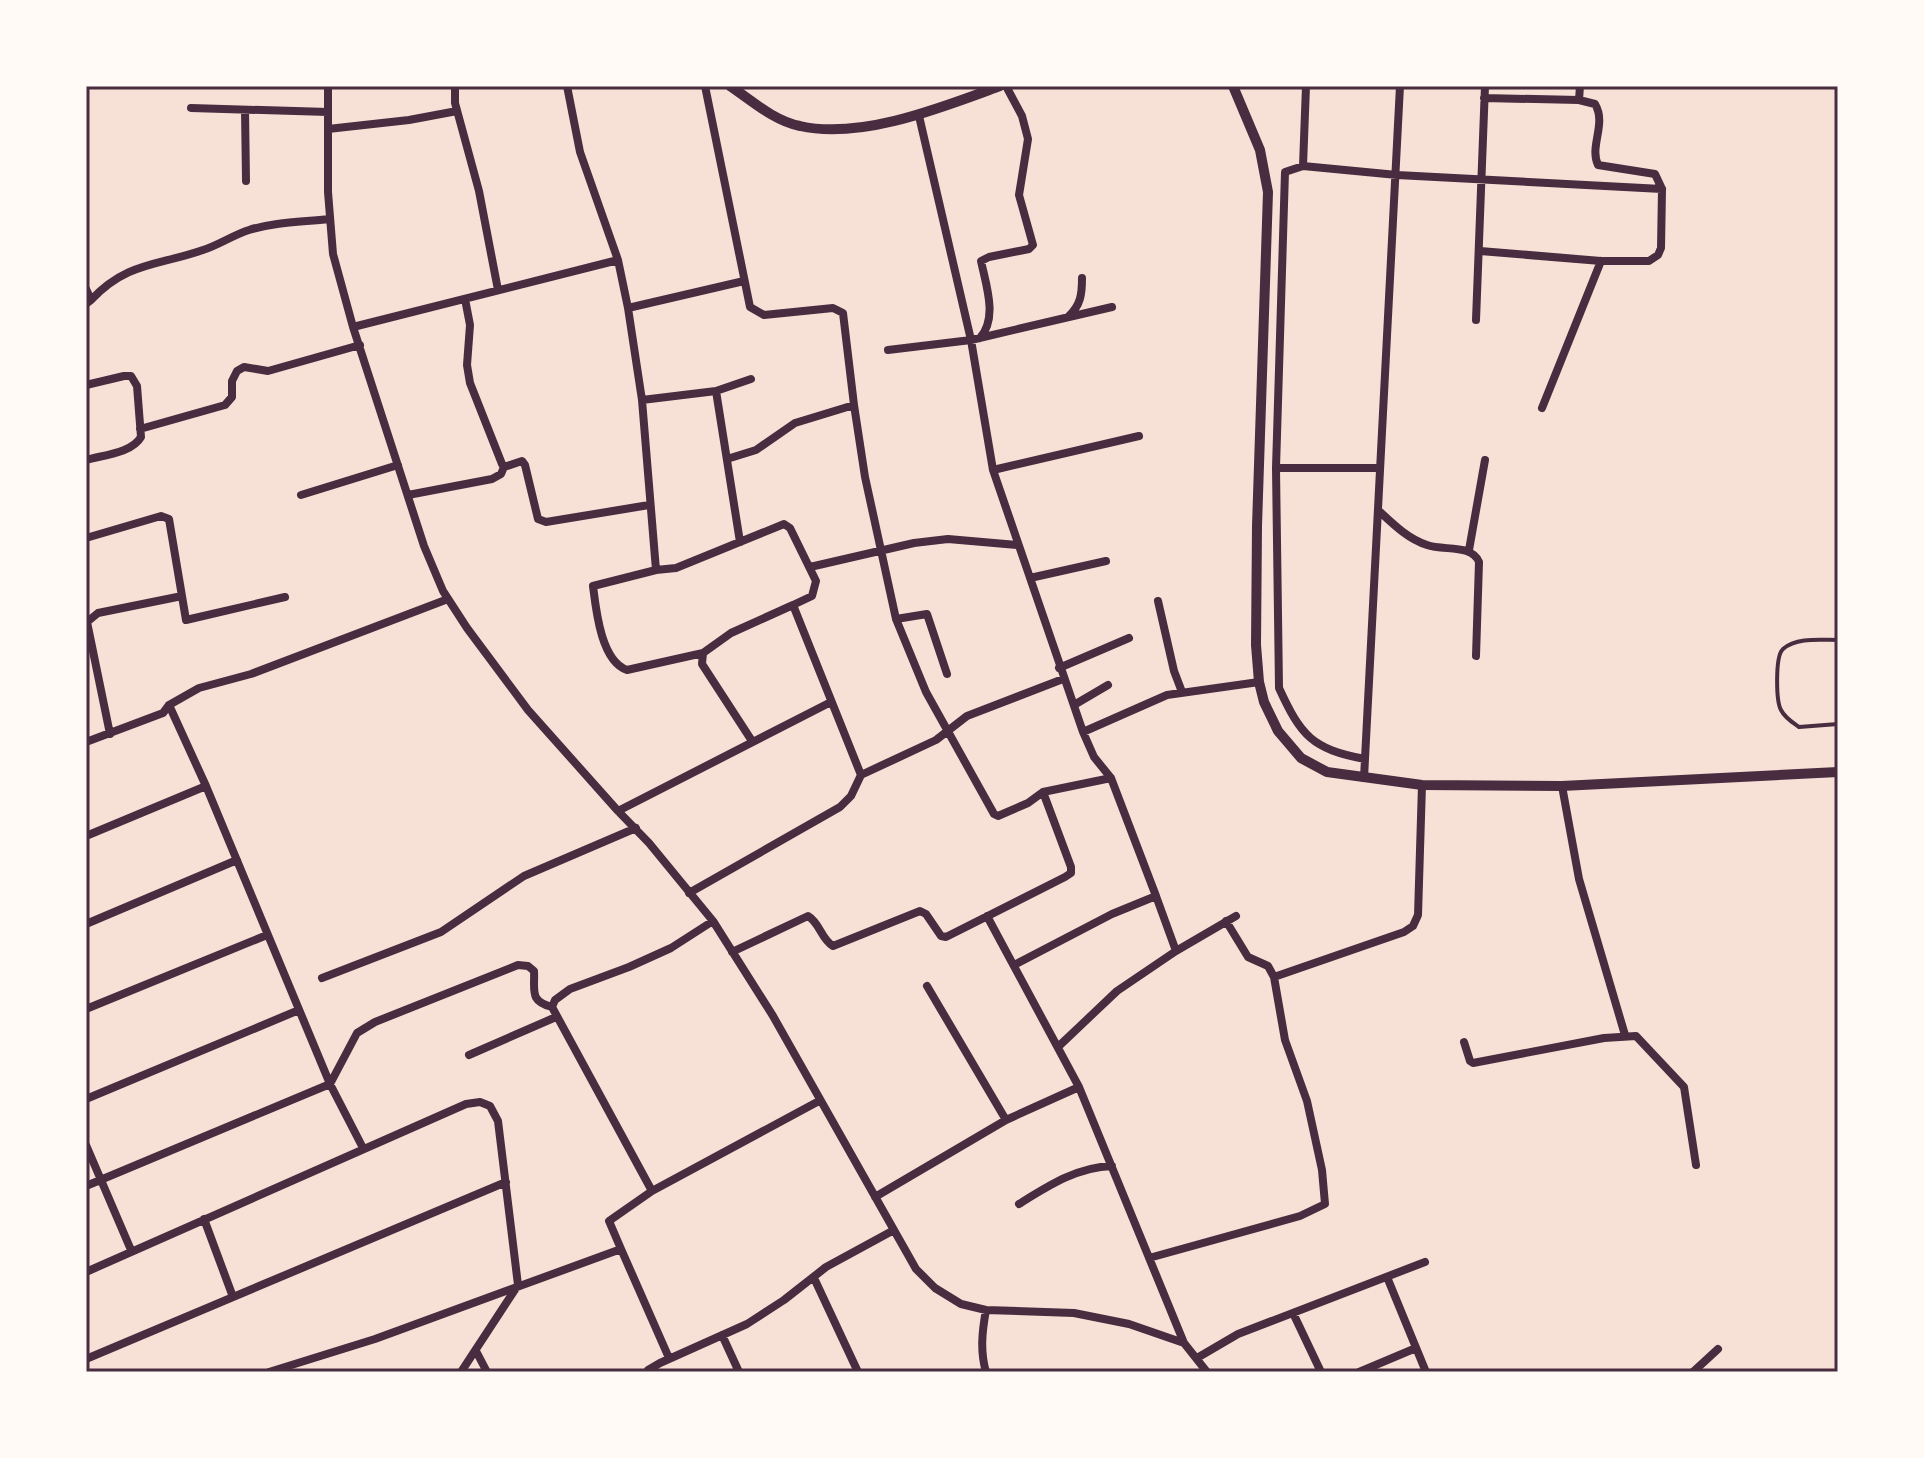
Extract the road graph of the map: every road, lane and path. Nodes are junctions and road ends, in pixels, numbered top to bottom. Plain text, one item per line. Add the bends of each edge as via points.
1 (328, 86) edge
2 (457, 86) edge
3 (567, 86) edge
4 (705, 86) edge
5 (730, 86) edge
6 (1000, 86) edge
7 (1006, 86) edge
8 (1233, 86) edge
9 (1306, 86) edge
10 (1400, 86) edge
11 (1485, 86) edge
12 (1580, 86) edge
13 (974, 91) edge
14 (1484, 98) junction
15 (1579, 100) junction
16 (191, 108) dead end
17 (245, 110) junction
18 (457, 111) junction
19 (328, 112) junction
20 (919, 116) junction
21 (328, 129) junction
22 (1303, 166) junction
23 (1397, 175) junction
24 (1479, 178) junction
25 (246, 181) dead end
26 (1662, 189) junction
27 (329, 219) junction
28 (1480, 251) junction
29 (618, 260) junction
30 (1601, 261) junction
31 (1082, 278) dead end
32 (744, 281) junction
33 (86, 289) edge
34 (498, 290) junction
35 (465, 299) junction
36 (88, 302) edge
37 (1112, 307) dead end
38 (628, 308) junction
39 (1068, 317) junction
40 (1476, 320) dead end
41 (353, 327) junction
42 (975, 339) junction
43 (360, 345) junction
44 (888, 350) dead end
45 (751, 379) dead end
46 (86, 385) edge
47 (716, 391) junction
48 (642, 400) junction
49 (854, 405) junction
50 (1542, 408) dead end
51 (140, 429) junction
52 (1139, 436) dead end
53 (727, 459) junction
54 (86, 460) edge
55 (1485, 460) dead end
56 (398, 465) junction
57 (504, 467) junction
58 (1276, 468) junction
59 (1380, 468) junction
60 (993, 470) junction
61 (301, 495) dead end
62 (408, 495) junction
63 (649, 505) junction
64 (1379, 511) junction
65 (86, 538) edge
66 (740, 542) junction
67 (1017, 545) junction
68 (882, 550) junction
69 (1469, 550) junction
70 (1106, 561) dead end
71 (810, 567) junction
72 (656, 570) junction
73 (1030, 578) junction
74 (182, 596) junction
75 (285, 597) dead end
76 (448, 599) junction
77 (1158, 601) dead end
78 (793, 605) junction
79 (896, 619) junction
80 (1129, 638) dead end
81 (1838, 640) edge
82 (703, 653) junction
83 (1476, 656) dead end
84 (1059, 668) junction
85 (947, 674) dead end
86 (1063, 679) junction
87 (1259, 682) junction
88 (1108, 685) dead end
89 (1182, 692) junction
90 (831, 702) junction
91 (169, 705) junction
92 (1074, 705) junction
93 (1838, 724) edge
94 (948, 728) junction
95 (1083, 732) junction
96 (110, 734) junction
97 (752, 741) junction
98 (86, 742) edge
99 (1365, 759) junction
100 (1838, 772) edge
101 (861, 775) junction
102 (1111, 778) junction
103 (1364, 778) junction
104 (1422, 785) junction
105 (206, 786) junction
106 (1562, 786) junction
107 (1043, 792) junction
108 (618, 811) junction
109 (636, 828) junction
110 (86, 836) edge
111 (237, 860) junction
112 (689, 893) junction
113 (1156, 896) junction
114 (987, 916) junction
115 (1236, 916) dead end
116 (713, 921) junction
117 (1226, 921) junction
118 (86, 924) edge
119 (267, 935) junction
120 (1176, 951) junction
121 (732, 952) junction
122 (1014, 965) junction
123 (1274, 977) junction
124 (322, 978) dead end
125 (927, 986) dead end
126 (552, 1007) junction
127 (86, 1009) edge
128 (299, 1010) junction
129 (556, 1017) junction
130 (1625, 1035) junction
131 (1464, 1042) dead end
132 (1059, 1046) junction
133 (469, 1055) dead end
134 (330, 1084) junction
135 (1079, 1087) junction
136 (86, 1099) edge
137 (819, 1101) junction
138 (1006, 1120) junction
139 (86, 1145) edge
140 (363, 1148) junction
141 (1696, 1165) dead end
142 (1112, 1166) junction
143 (101, 1179) junction
144 (506, 1182) junction
145 (86, 1186) edge
146 (652, 1191) junction
147 (875, 1197) junction
148 (1019, 1204) dead end
149 (204, 1219) junction
150 (894, 1230) junction
151 (621, 1249) junction
152 (131, 1250) junction
153 (1149, 1258) junction
154 (1425, 1262) dead end
155 (86, 1272) edge
156 (1387, 1277) junction
157 (814, 1278) junction
158 (518, 1285) junction
159 (233, 1297) junction
160 (986, 1310) junction
161 (1293, 1313) junction
162 (722, 1335) junction
163 (1184, 1343) junction
164 (1416, 1348) junction
165 (1718, 1349) dead end
166 (476, 1351) junction
167 (669, 1358) junction
168 (1197, 1358) junction
169 (86, 1359) edge
170 (269, 1372) edge
171 (461, 1372) edge
172 (487, 1372) edge
173 (649, 1372) edge
174 (739, 1372) edge
175 (858, 1372) edge
176 (986, 1372) edge
177 (1207, 1372) edge
178 (1321, 1372) edge
179 (1359, 1372) edge
180 (1426, 1372) edge
181 (1693, 1372) edge

1 - 19 street
2 - 18 street
3 - 29 street via 580,152
4 - 32 street
5 - 20 street via 800,126 849,127
6 - 13 street
7 - 42 street via 1028,139 1019,195 1033,245 981,261 989,311 985,332
8 - 87 street via 1260,150 1268,192 1257,526
9 - 22 street
10 - 23 street
11 - 14 street
12 - 15 street
13 - 20 street
14 - 15 street
14 - 24 street
15 - 26 street via 1598,108 1598,165 1655,174
16 - 17 street
17 - 19 street
17 - 25 street
18 - 21 street
18 - 34 street
19 - 21 street
20 - 42 street
21 - 27 street
22 - 23 street
22 - 58 street via 1285,172
23 - 24 street
23 - 59 street
24 - 26 street
24 - 28 street
26 - 30 street via 1658,255 1649,261
27 - 36 street via 244,231 204,250 129,271
27 - 41 street
28 - 30 street
28 - 40 street
29 - 34 street
29 - 38 street
30 - 50 street
31 - 39 street via 1078,307
32 - 38 street
32 - 49 street via 750,307 764,315 833,308 843,313
33 - 36 street
34 - 35 street
35 - 41 street
35 - 57 street via 470,383
37 - 39 street
38 - 48 street
39 - 42 street
41 - 43 street
42 - 44 street
42 - 60 street
43 - 51 street via 268,371 244,367 237,371 225,405
43 - 56 street
45 - 47 street
46 - 51 street via 131,376 137,386
47 - 48 street
47 - 53 street
48 - 63 street
49 - 53 street via 795,423 756,450
49 - 68 street
51 - 54 street via 135,445
52 - 60 street
53 - 66 street
55 - 69 street
56 - 61 street
56 - 62 street
57 - 62 street via 492,479
57 - 63 street via 519,461 525,465 540,522
58 - 59 street
58 - 99 street via 1279,688 1294,720 1315,743
59 - 64 street
60 - 67 street
62 - 76 street
63 - 72 street
64 - 69 street via 1424,545
64 - 99 street
65 - 74 street via 161,516 169,519
66 - 71 street via 784,524
66 - 72 street via 676,568
67 - 68 street via 948,539
67 - 73 street
68 - 71 street
68 - 79 street
69 - 83 street via 1479,562
70 - 73 street
71 - 78 street via 816,581 812,596
72 - 82 street via 593,586 600,626 615,663 627,670
73 - 84 street
74 - 75 street via 186,620
74 - 96 street via 98,613 87,622
76 - 91 street via 251,674 199,688
76 - 108 street via 528,710
77 - 89 street
78 - 82 street via 731,633
78 - 90 street
79 - 85 street via 927,614
79 - 94 street via 926,692
80 - 84 street
81 - 93 lane via 1795,642 1777,657 1783,714 1799,727
82 - 97 street via 702,664
84 - 86 street
86 - 92 street
86 - 94 street
87 - 89 street
87 - 103 street via 1278,731 1301,758 1327,772
88 - 92 street
89 - 95 street
90 - 97 street
90 - 101 street
91 - 96 street via 163,713
91 - 105 street
92 - 95 street
94 - 101 street via 936,740
94 - 107 street via 994,814
95 - 102 street
96 - 98 street
97 - 108 street
99 - 103 street
100 - 106 street
101 - 112 street via 840,807
102 - 107 street
102 - 113 street
103 - 104 street
104 - 106 street
104 - 123 street via 1418,915 1413,926
105 - 110 street
105 - 111 street
106 - 130 street via 1579,879
107 - 114 street via 1071,873
108 - 109 street
109 - 112 street
109 - 124 street via 524,876 441,932
111 - 118 street
111 - 119 street
112 - 116 street
113 - 120 street
113 - 122 street
114 - 121 street via 944,938 920,911 833,946 811,917 803,917
114 - 122 street
115 - 117 street
116 - 121 street
116 - 126 street via 671,948 570,989
117 - 120 street
117 - 123 street via 1248,957 1268,966
119 - 127 street
119 - 128 street
120 - 132 street via 1117,991
121 - 137 street
122 - 132 street
123 - 153 street via 1285,1040 1307,1101 1325,1204 1300,1216
125 - 138 street
126 - 129 street
126 - 134 street via 535,998 534,971 518,965 357,1033
128 - 134 street
128 - 136 street
129 - 133 street
129 - 146 street
130 - 131 street via 1473,1063
130 - 141 street via 1641,1040 1684,1087
132 - 135 street
134 - 140 street
134 - 143 street
135 - 138 street
135 - 142 street
137 - 146 street
137 - 147 street
138 - 147 street
139 - 143 street
140 - 144 street via 480,1102 490,1106 498,1121
140 - 149 street
142 - 148 street via 1078,1172
142 - 153 street
143 - 145 street
143 - 152 street
144 - 158 street
144 - 159 street
146 - 151 street via 609,1221
147 - 150 street
149 - 152 street
149 - 159 street
150 - 157 street
150 - 160 street via 916,1269 935,1288 961,1304
151 - 158 street
151 - 167 street
152 - 155 street
153 - 163 street
154 - 156 street
156 - 161 street
156 - 164 street
157 - 162 street
157 - 175 street
158 - 166 street
158 - 170 street
159 - 169 street
160 - 163 street via 1074,1313
160 - 176 street
161 - 168 street via 1238,1334
161 - 178 street
162 - 167 street
162 - 174 street
163 - 168 street
164 - 179 street
164 - 180 street
165 - 181 street
166 - 171 street
166 - 172 street
167 - 173 street
168 - 177 street

